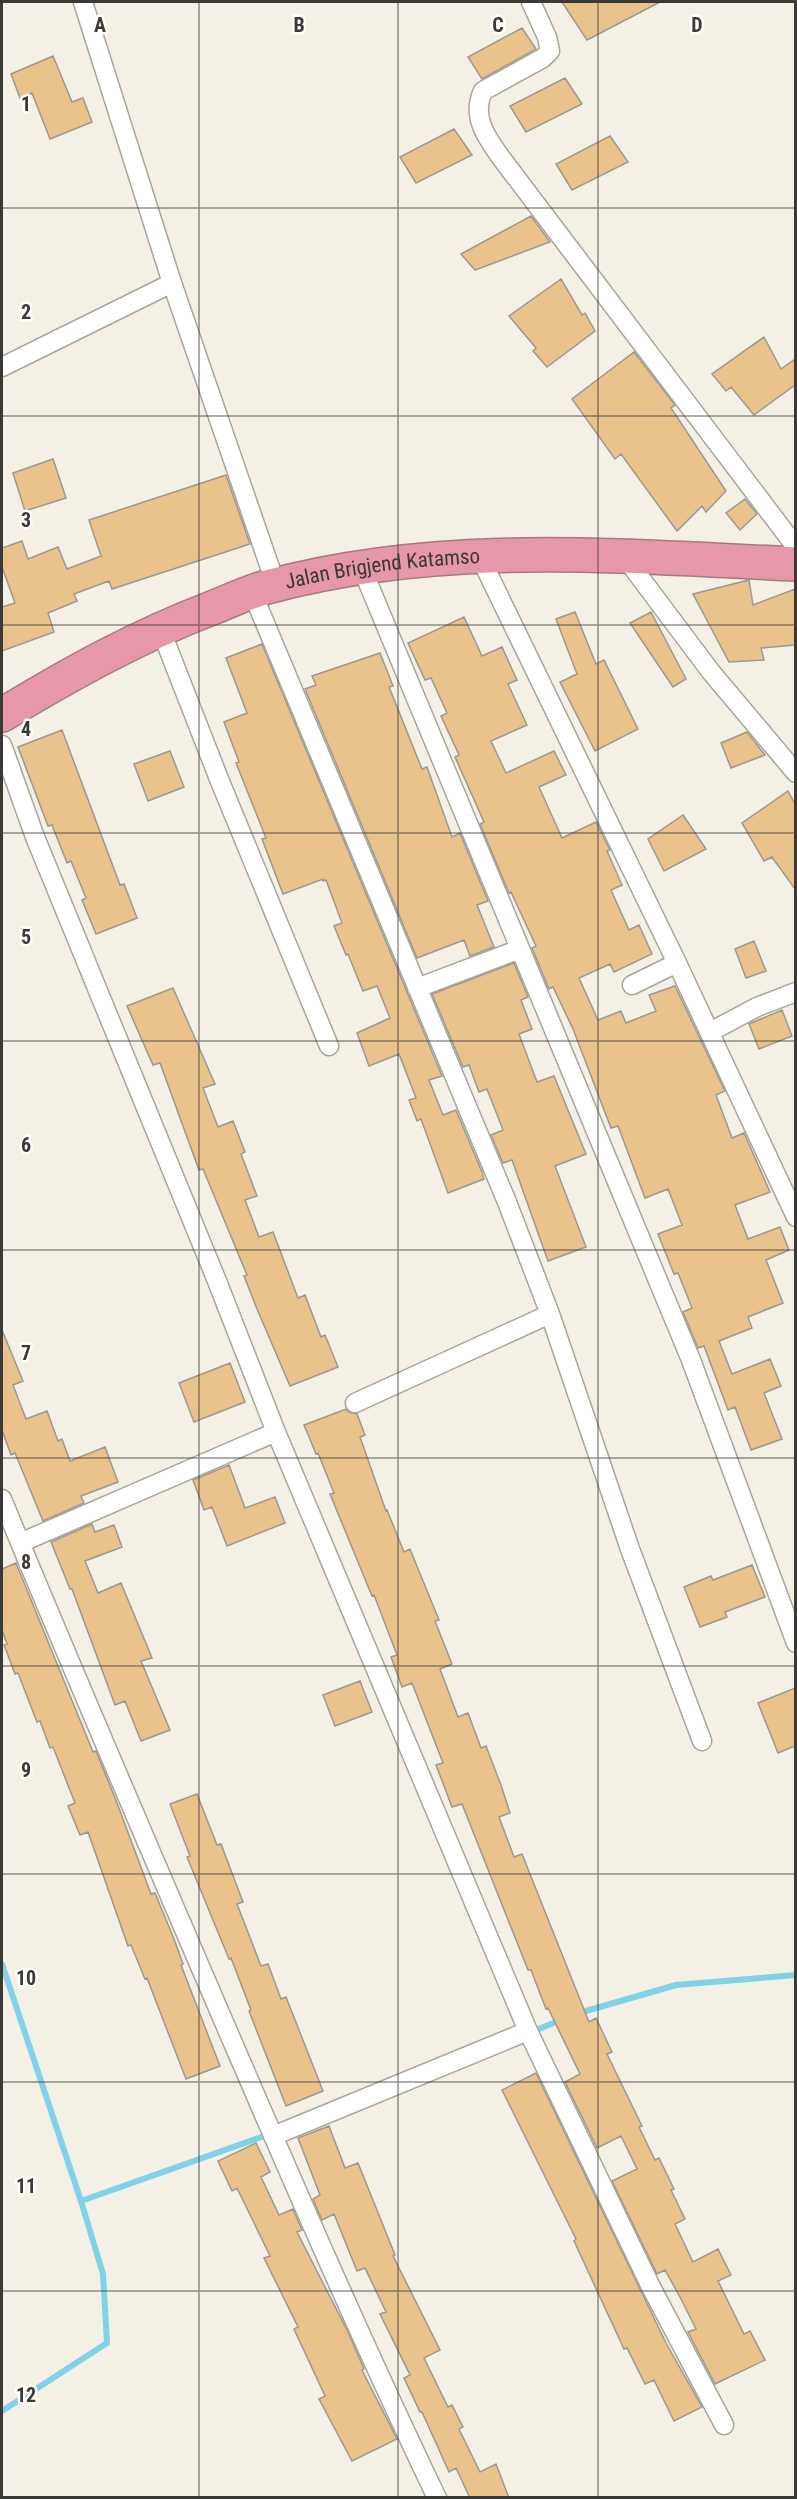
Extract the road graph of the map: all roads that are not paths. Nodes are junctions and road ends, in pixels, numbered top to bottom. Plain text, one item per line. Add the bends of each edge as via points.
1 (83, 2) edge
2 (531, 2) edge
3 (172, 283) junction
4 (2, 367) edge
5 (795, 547) edge
6 (479, 555) junction
7 (624, 556) junction
8 (795, 564) edge
9 (361, 566) junction
10 (264, 589) junction
11 (160, 628) junction
12 (2, 715) edge
13 (2, 745) edge
14 (795, 773) edge
15 (520, 949) junction
16 (677, 963) junction
17 (632, 985) dead end
18 (417, 988) junction
19 (795, 992) edge
20 (710, 1032) junction
21 (329, 1046) dead end
22 (795, 1217) edge
23 (550, 1314) junction
24 (355, 1403) dead end
25 (276, 1432) junction
26 (2, 1499) edge
27 (20, 1543) junction
28 (795, 1642) edge
29 (702, 1741) dead end
30 (528, 2031) junction
31 (273, 2136) junction
32 (724, 2425) dead end
33 (437, 2498) edge

1 - 3 street
2 - 5 street via 550,51 483,91 478,103 481,126
3 - 4 street
3 - 10 street
6 - 7 highway, Jalan Brigjend Katamso
6 - 9 highway, Jalan Brigjend Katamso
6 - 16 street
7 - 8 highway, Jalan Brigjend Katamso
7 - 14 street via 711,672
9 - 10 highway, Jalan Brigjend Katamso
9 - 15 street
10 - 11 highway, Jalan Brigjend Katamso
10 - 18 street
11 - 12 highway, Jalan Brigjend Katamso
11 - 21 street
13 - 25 street via 35,837
15 - 18 street
15 - 28 street via 691,1360
16 - 17 street
16 - 20 street
18 - 23 street
19 - 20 street
20 - 22 street
23 - 24 street
23 - 29 street via 630,1550
25 - 27 street
25 - 30 street
26 - 27 street
27 - 31 street
30 - 31 street
30 - 32 street via 650,2285
31 - 33 street

